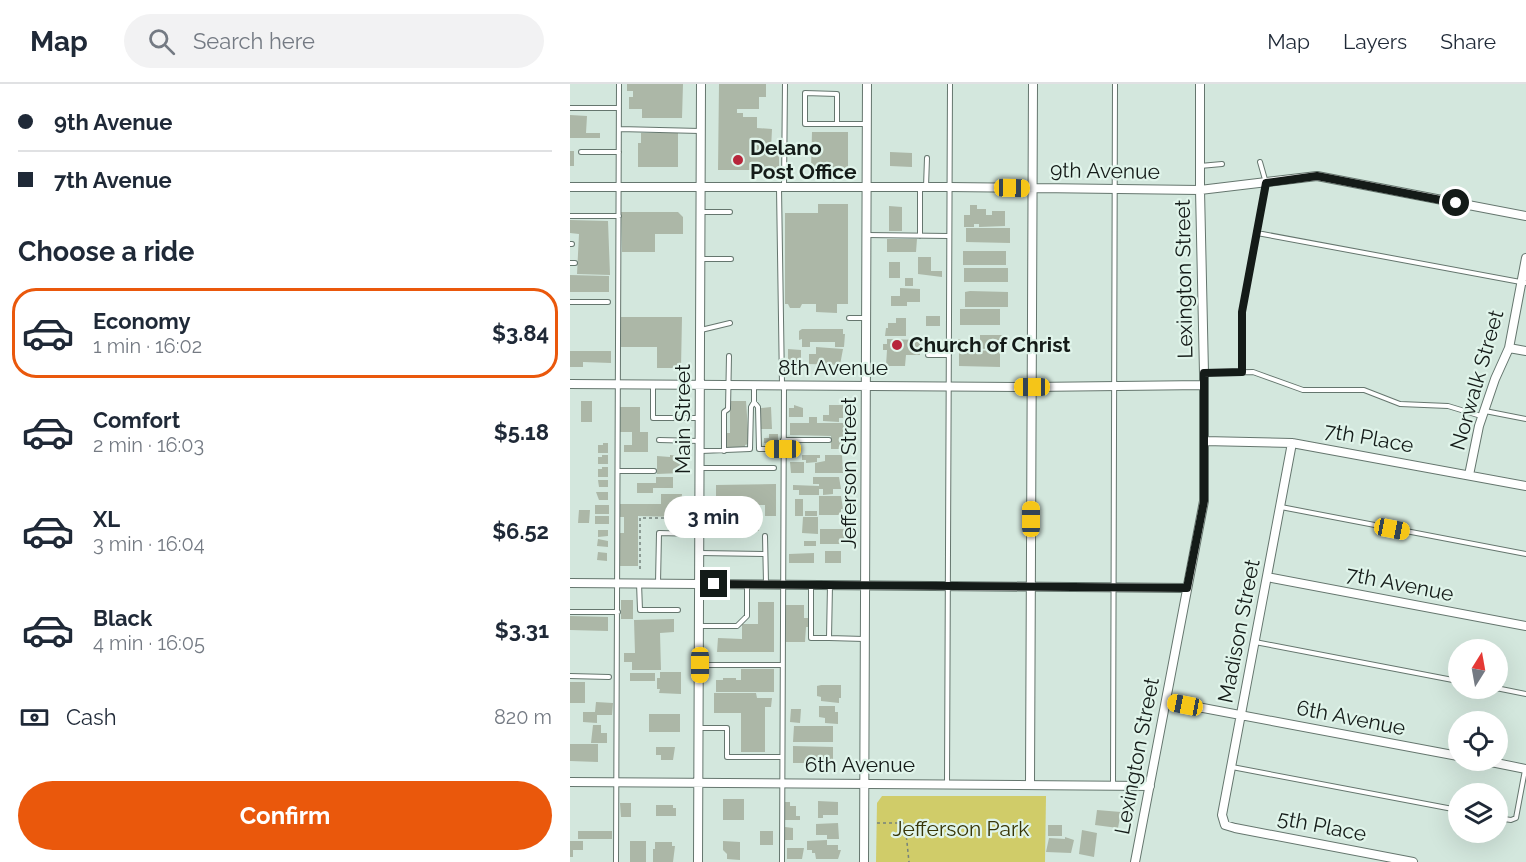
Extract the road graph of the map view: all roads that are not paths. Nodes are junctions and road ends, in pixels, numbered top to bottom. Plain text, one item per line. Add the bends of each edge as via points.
1 (619, 84) edge
2 (701, 84) edge
3 (785, 84) edge
4 (867, 84) edge
5 (950, 84) edge
6 (1033, 84) edge
7 (1115, 84) edge
8 (1200, 84) edge
9 (570, 108) edge
10 (619, 108) junction
11 (837, 124) junction
12 (867, 124) junction
13 (620, 129) junction
14 (701, 131) junction
15 (581, 152) dead end
16 (619, 152) junction
17 (927, 158) dead end
18 (1260, 162) dead end
19 (1222, 164) dead end
20 (1200, 166) junction
21 (1266, 183) junction
22 (570, 187) edge
23 (619, 187) junction
24 (702, 187) junction
25 (782, 187) junction
26 (923, 187) junction
27 (949, 187) junction
28 (867, 188) junction
29 (1033, 188) junction
30 (1115, 190) junction
31 (1200, 190) junction
32 (702, 212) junction
33 (730, 212) dead end
34 (570, 216) edge
35 (619, 216) junction
36 (1526, 216) edge
37 (1257, 233) junction
38 (867, 236) junction
39 (920, 236) junction
40 (949, 236) junction
41 (1526, 258) edge
42 (701, 259) junction
43 (731, 260) dead end
44 (1524, 283) edge
45 (570, 302) edge
46 (608, 302) dead end
47 (849, 318) dead end
48 (867, 318) junction
49 (730, 323) dead end
50 (701, 330) junction
51 (1509, 348) junction
52 (1526, 351) edge
53 (928, 355) dead end
54 (948, 355) junction
55 (729, 356) dead end
56 (1242, 372) junction
57 (1204, 373) junction
58 (570, 384) edge
59 (618, 384) junction
60 (653, 385) junction
61 (701, 385) junction
62 (728, 385) junction
63 (1115, 385) junction
64 (1204, 385) junction
65 (754, 386) junction
66 (783, 386) junction
67 (867, 386) junction
68 (948, 387) junction
69 (1032, 387) junction
70 (754, 402) junction
71 (1483, 413) junction
72 (701, 418) junction
73 (1526, 418) edge
74 (659, 440) dead end
75 (783, 440) junction
76 (829, 440) dead end
77 (701, 441) junction
78 (1204, 441) junction
79 (1293, 443) junction
80 (783, 449) junction
81 (700, 451) junction
82 (724, 451) junction
83 (700, 468) junction
84 (774, 468) dead end
85 (618, 471) junction
86 (654, 471) dead end
87 (1469, 475) junction
88 (1526, 486) edge
89 (1280, 507) junction
90 (700, 534) junction
91 (765, 536) dead end
92 (700, 553) junction
93 (765, 554) junction
94 (1526, 555) edge
95 (1267, 577) junction
96 (570, 583) edge
97 (618, 583) junction
98 (639, 583) junction
99 (658, 583) junction
100 (700, 583) junction
101 (747, 584) junction
102 (766, 584) junction
103 (782, 584) junction
104 (811, 584) junction
105 (830, 584) junction
106 (866, 584) junction
107 (1031, 585) junction
108 (948, 586) junction
109 (1114, 587) junction
110 (1187, 588) junction
111 (678, 610) dead end
112 (570, 612) edge
113 (618, 612) junction
114 (700, 626) junction
115 (1526, 626) edge
116 (829, 638) junction
117 (866, 639) junction
118 (1255, 642) junction
119 (700, 665) junction
120 (782, 665) junction
121 (570, 676) edge
122 (609, 677) dead end
123 (1448, 679) edge
124 (1508, 690) edge
125 (1526, 694) edge
126 (1166, 701) junction
127 (1241, 716) junction
128 (699, 728) junction
129 (1448, 754) edge
130 (782, 757) junction
131 (1508, 766) edge
132 (1231, 767) junction
133 (1525, 769) edge
134 (570, 782) edge
135 (616, 782) junction
136 (699, 782) junction
137 (782, 783) junction
138 (865, 783) junction
139 (947, 784) junction
140 (1030, 784) junction
141 (1113, 786) junction
142 (1150, 786) junction
143 (1448, 808) edge
144 (1508, 820) edge
145 (1225, 825) joint
146 (616, 862) edge
147 (698, 862) edge
148 (782, 862) edge
149 (864, 862) edge
150 (1135, 862) edge
151 (1413, 862) edge

1 - 10 lane
2 - 14 street, Main Street
3 - 25 lane
4 - 12 street, Jefferson Street
5 - 27 lane
6 - 29 street
7 - 30 lane
8 - 20 street, Lexington Street
9 - 10 lane
10 - 13 lane
11 - 11 lane via 805,124 805,93 837,93
11 - 12 lane
12 - 28 street, Jefferson Street
13 - 14 lane
13 - 16 lane
14 - 24 street, Main Street
15 - 16 lane
16 - 23 lane
17 - 26 lane
18 - 21 lane
19 - 20 lane
20 - 31 street, Lexington Street
21 - 31 street, 9th Avenue
21 - 36 street, 9th Avenue via 1317,176
21 - 37 lane
22 - 23 street, 9th Avenue
23 - 24 street, 9th Avenue
23 - 35 lane
24 - 25 street, 9th Avenue
24 - 32 street, Main Street
25 - 28 street, 9th Avenue
25 - 66 lane
26 - 27 street, 9th Avenue
26 - 28 street, 9th Avenue
26 - 39 lane
27 - 29 street, 9th Avenue
27 - 40 lane
28 - 38 street, Jefferson Street
29 - 30 street, 9th Avenue
29 - 69 street
30 - 31 street, 9th Avenue
30 - 63 lane
31 - 57 street, Lexington Street
32 - 33 lane
32 - 42 street, Main Street
34 - 35 lane
35 - 59 lane
37 - 44 lane
37 - 56 lane via 1242,312
38 - 39 lane
38 - 48 street, Jefferson Street
39 - 40 lane
40 - 54 lane
41 - 44 street, Norwalk Street
42 - 43 lane
42 - 50 street, Main Street
44 - 51 street, Norwalk Street
45 - 46 lane
47 - 48 lane
48 - 67 street, Jefferson Street
49 - 50 lane
50 - 61 street, Main Street
51 - 52 street
51 - 71 street, Norwalk Street
53 - 54 lane
54 - 68 lane
55 - 62 lane
56 - 57 lane
56 - 71 lane via 1262,374 1302,390 1364,390 1400,404 1448,406
57 - 64 street, Lexington Street
58 - 59 street, 8th Avenue
59 - 60 street, 8th Avenue
59 - 85 lane
60 - 61 street, 8th Avenue
60 - 72 lane via 653,418
61 - 62 street, 8th Avenue
61 - 72 street, Main Street
62 - 65 street, 8th Avenue
62 - 82 lane
63 - 64 street, 8th Avenue
63 - 69 street, 8th Avenue
63 - 109 lane
64 - 78 street, Lexington Street
65 - 66 street, 8th Avenue
65 - 70 lane
66 - 67 street, 8th Avenue
66 - 75 lane
67 - 68 street, 8th Avenue
67 - 106 street, Jefferson Street
68 - 69 street, 8th Avenue
68 - 108 lane
69 - 107 street
70 - 80 lane via 758,407 759,449
70 - 82 lane via 750,448
71 - 73 lane
71 - 87 street, Norwalk Street
72 - 77 street, Main Street
74 - 77 lane
75 - 76 lane
75 - 80 lane
77 - 81 street, Main Street
78 - 79 street, 7th Place
78 - 110 street, Lexington Street via 1204,501
79 - 87 street, 7th Place
79 - 89 street, Madison Street
80 - 103 lane
81 - 82 lane
81 - 83 street, Main Street
83 - 84 lane
83 - 90 street, Main Street
85 - 86 lane
85 - 97 lane
87 - 88 street, 7th Place
89 - 94 lane
89 - 95 street, Madison Street
90 - 92 street, Main Street
90 - 99 lane via 659,533
91 - 93 lane
92 - 93 lane
92 - 100 street, Main Street
93 - 102 lane
95 - 115 street, 7th Avenue
95 - 118 street, Madison Street
96 - 97 street
97 - 98 street
97 - 113 lane
98 - 99 street
98 - 111 lane via 640,610
99 - 100 street
100 - 101 street
100 - 114 street, Main Street
101 - 102 street
101 - 114 lane via 747,616 737,626
102 - 103 street
103 - 104 street
103 - 120 lane
104 - 105 street
104 - 116 lane via 811,638
105 - 106 street
105 - 116 lane
106 - 108 street
106 - 117 street, Jefferson Street
107 - 108 street
107 - 109 street
107 - 140 street
108 - 139 lane
109 - 110 street
109 - 141 lane
110 - 126 street, Lexington Street
112 - 113 lane
113 - 135 lane
114 - 119 street, Main Street
116 - 117 lane
117 - 138 street, Jefferson Street
118 - 123 lane
118 - 127 street, Madison Street
119 - 120 lane
119 - 128 street, Main Street
120 - 130 lane
121 - 122 lane
124 - 125 lane
126 - 127 street, 6th Avenue
126 - 142 street, Lexington Street
127 - 129 street, 6th Avenue
127 - 132 street, Madison Street
128 - 130 lane via 727,728 727,758
128 - 136 street, Main Street
130 - 137 lane
131 - 133 street
132 - 143 lane
132 - 145 street, Madison Street via 1222,815
133 - 144 lane via 1516,818
134 - 135 street, 6th Avenue
135 - 136 street, 6th Avenue
135 - 146 lane
136 - 137 street, 6th Avenue
136 - 147 street, Main Street
137 - 138 street, 6th Avenue
137 - 148 lane
138 - 139 street, 6th Avenue
138 - 149 street, Jefferson Street
139 - 140 street, 6th Avenue
140 - 141 street, 6th Avenue
141 - 142 street, 6th Avenue
142 - 150 street, Lexington Street
145 - 151 street, 5th Place

